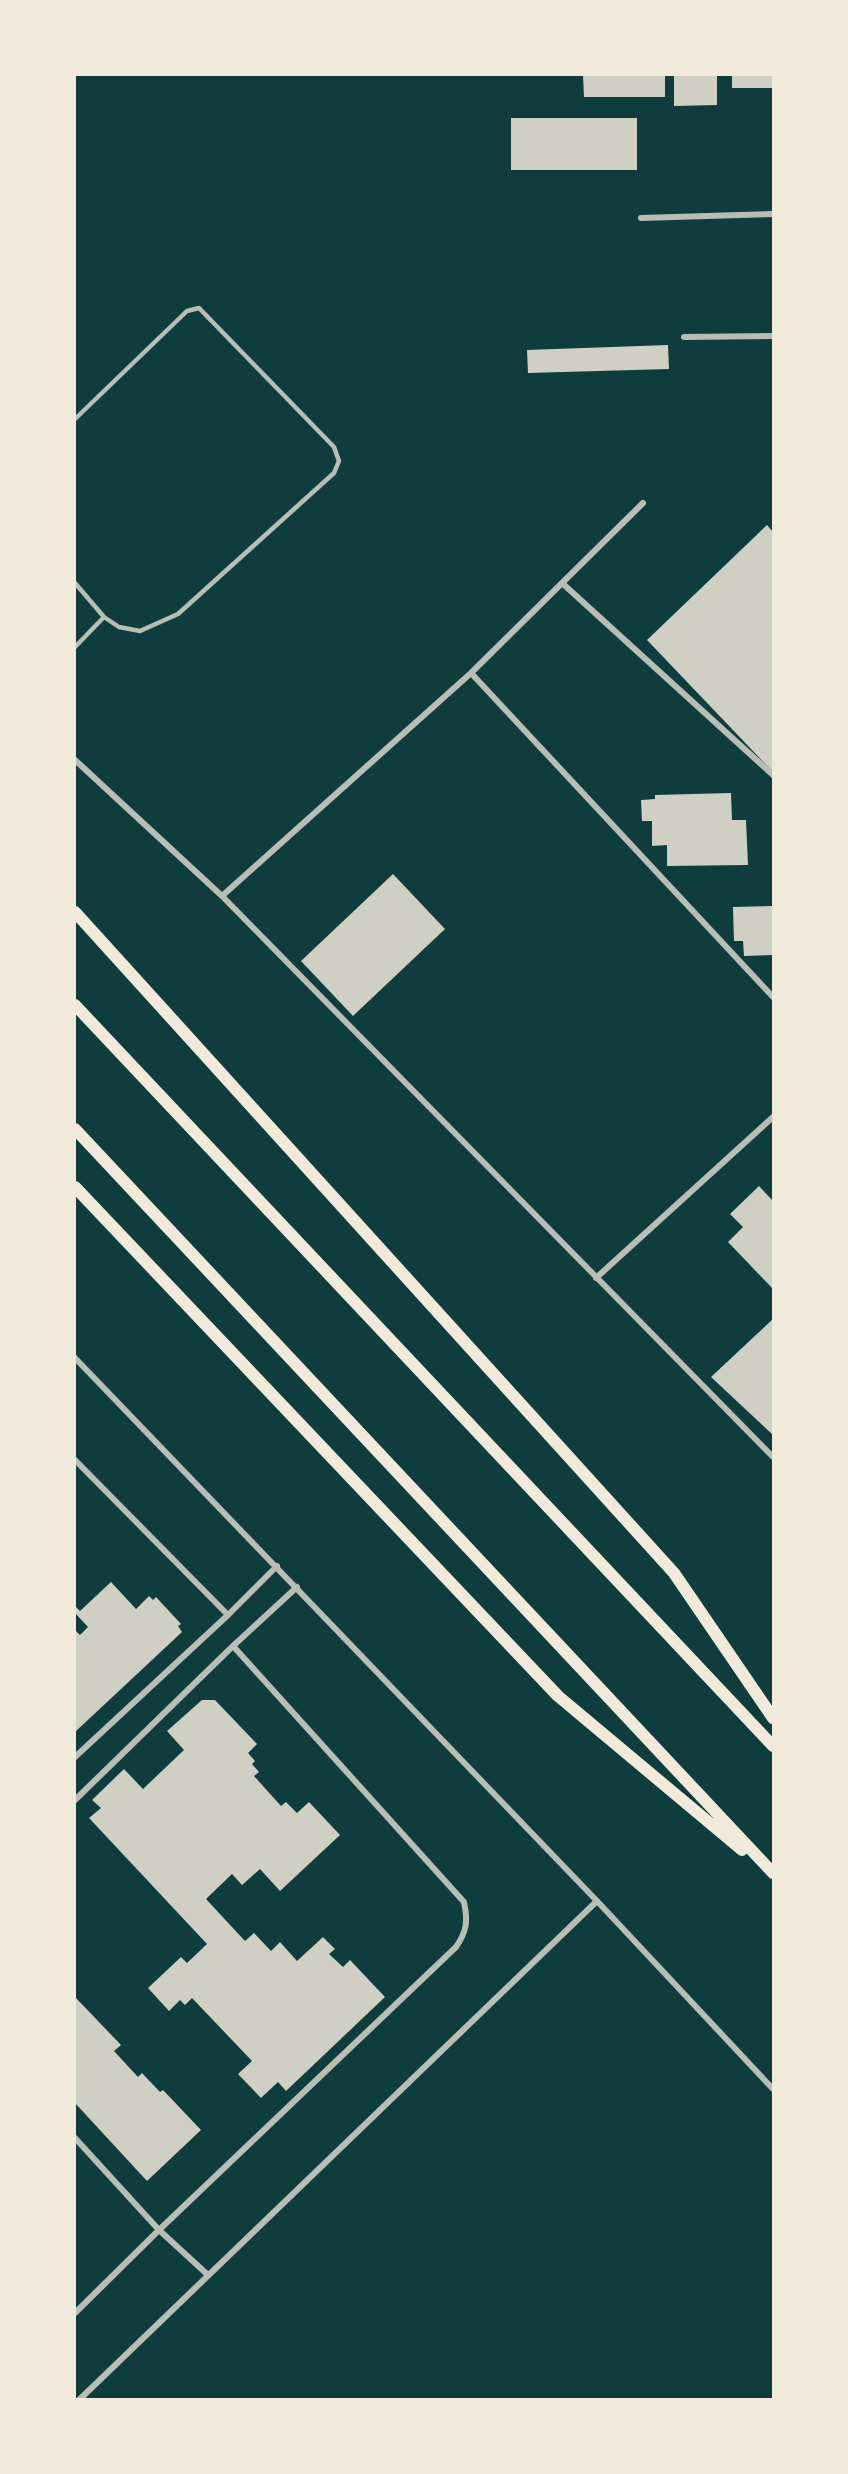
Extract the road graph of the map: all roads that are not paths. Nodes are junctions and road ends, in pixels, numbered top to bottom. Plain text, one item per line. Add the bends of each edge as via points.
1 (773, 214) edge
2 (641, 218) dead end
3 (773, 336) edge
4 (684, 337) dead end
5 (75, 419) edge
6 (643, 503) dead end
7 (75, 583) edge
8 (562, 583) junction
9 (104, 617) junction
10 (75, 647) edge
11 (471, 673) junction
12 (75, 760) edge
13 (773, 775) edge
14 (222, 896) junction
15 (75, 912) edge
16 (773, 997) edge
17 (75, 1005) edge
18 (773, 1117) edge
19 (75, 1129) edge
20 (75, 1187) edge
21 (596, 1278) junction
22 (75, 1358) edge
23 (773, 1457) edge
24 (75, 1460) edge
25 (276, 1566) junction
26 (297, 1587) junction
27 (228, 1615) junction
28 (233, 1646) junction
29 (773, 1718) edge
30 (773, 1746) edge
31 (75, 1757) edge
32 (75, 1800) edge
33 (773, 1874) edge
34 (597, 1901) junction
35 (773, 2089) edge
36 (75, 2138) edge
37 (159, 2230) junction
38 (208, 2276) junction
39 (75, 2313) edge
40 (80, 2399) edge

1 - 2 street
3 - 4 street
5 - 9 lane via 188,311 199,308 334,447 339,461 334,472 178,614 140,631 120,627
6 - 8 street
7 - 9 lane
8 - 11 street
8 - 13 street
9 - 10 lane
11 - 14 street
11 - 16 street
12 - 14 street
14 - 21 street
15 - 29 main road via 674,1573
17 - 30 main road
18 - 21 street
19 - 33 main road
20 - 33 main road via 558,1696
21 - 23 street
22 - 25 street
24 - 27 street
25 - 26 street
25 - 27 street
26 - 28 street
26 - 34 street
27 - 31 street
28 - 32 street
28 - 37 street via 464,1902 468,1919 465,1934 456,1947
34 - 35 street
34 - 38 street
36 - 37 street
37 - 38 street
37 - 39 street
38 - 40 street

